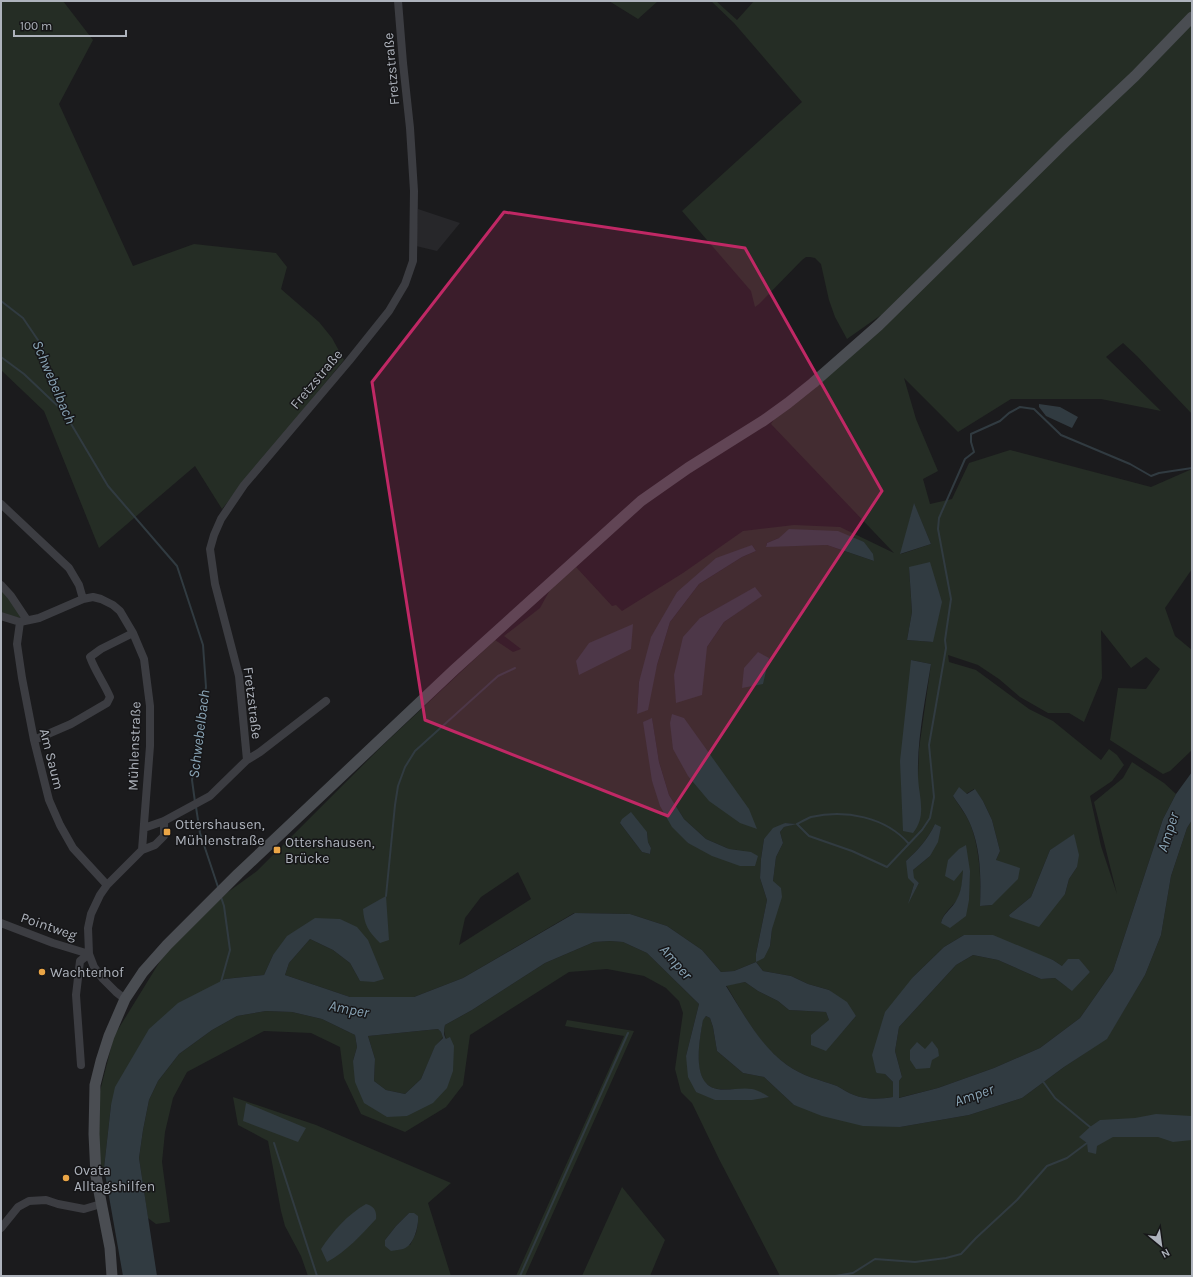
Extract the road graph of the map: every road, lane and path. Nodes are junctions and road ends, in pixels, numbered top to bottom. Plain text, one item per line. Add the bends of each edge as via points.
1 (398, 1) edge
2 (1192, 18) edge
3 (1, 504) edge
4 (1, 585) edge
5 (83, 599) junction
6 (1, 616) edge
7 (24, 621) junction
8 (133, 633) junction
9 (326, 701) dead end
10 (34, 740) junction
11 (247, 760) junction
12 (164, 821) junction
13 (144, 828) junction
14 (142, 850) junction
15 (107, 885) junction
16 (1, 923) edge
17 (89, 954) junction
18 (125, 999) junction
19 (82, 1065) dead end
20 (101, 1204) junction
21 (1, 1228) edge
22 (112, 1276) edge

1 - 11 street, Fretzstraße via 414,191 413,261 408,276 389,311 244,485 221,519 210,549 215,584 239,676
2 - 18 main road via 880,325 788,403 641,501 454,670 221,891 167,945 143,972
3 - 5 street via 69,568 79,585
4 - 7 street via 11,596
5 - 7 street via 39,618
5 - 8 street, Mühlenstraße via 92,597 113,605 120,611
6 - 7 street
7 - 10 street, Am Saum via 17,644
8 - 10 street via 100,649 90,658 110,697 107,704
8 - 13 street, Mühlenstraße via 144,659 150,706
9 - 11 street
10 - 15 street, Am Saum via 49,800 60,825 73,848
11 - 12 street via 210,796
12 - 13 street
12 - 14 street via 164,836 156,844
13 - 14 street, Mühlenstraße
14 - 15 street
15 - 17 street via 91,914 88,928
16 - 17 street, Pointweg
17 - 18 street via 103,979
17 - 19 street via 80,961 76,995
18 - 20 main road via 109,1036 95,1085 94,1149
20 - 21 street via 84,1209 46,1200 29,1201 18,1207
20 - 22 main road via 110,1248

